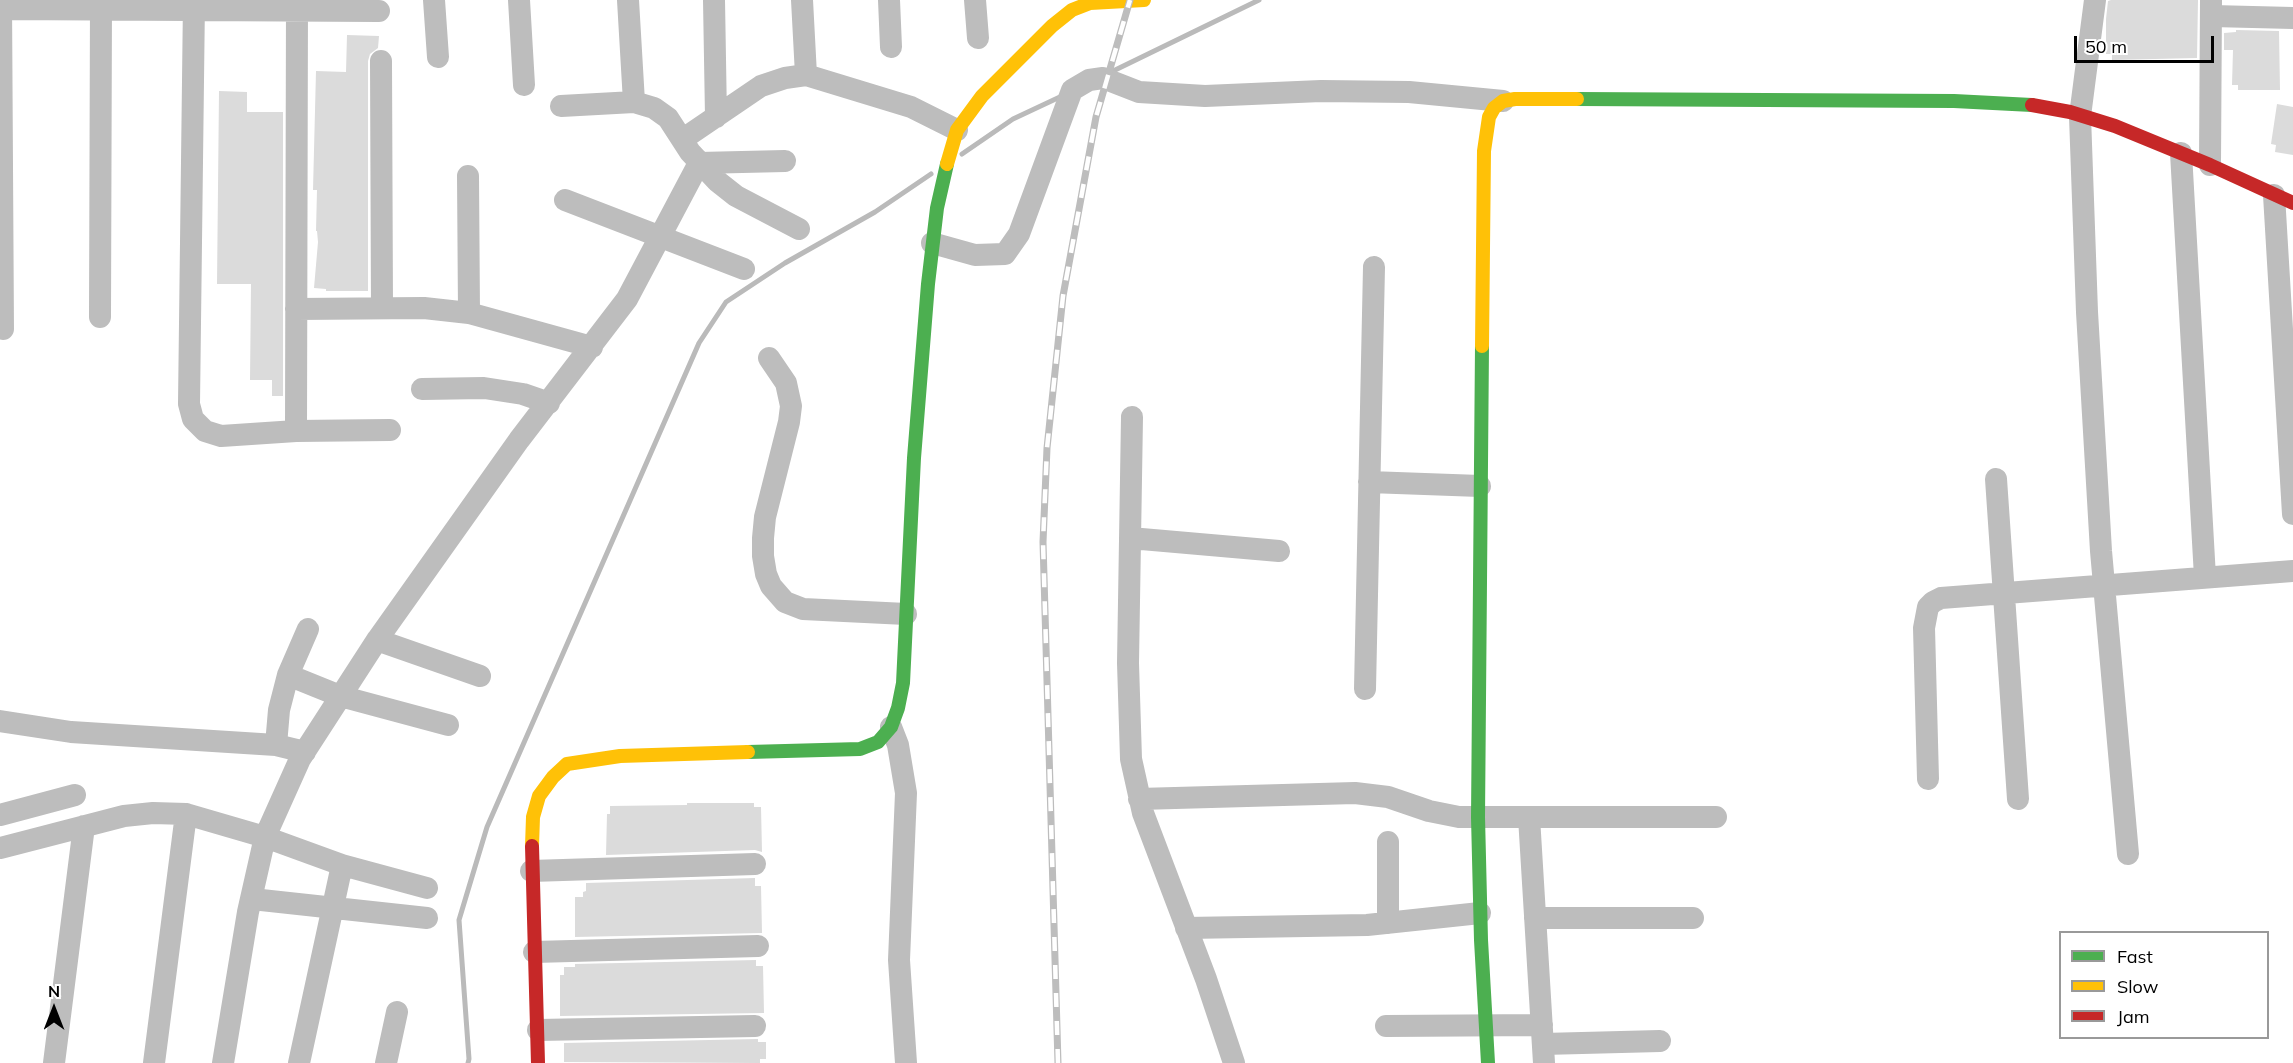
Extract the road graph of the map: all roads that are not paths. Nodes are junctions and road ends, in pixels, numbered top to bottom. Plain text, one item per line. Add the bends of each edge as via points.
1 (434, 0) edge
2 (519, 0) edge
3 (628, 0) edge
4 (714, 0) edge
5 (802, 0) edge
6 (888, 0) edge
7 (975, 0) edge
8 (1059, 0) edge
9 (1144, 0) edge
10 (2095, 0) edge
11 (101, 5) edge
12 (194, 5) edge
13 (297, 5) edge
14 (1, 6) edge
15 (2212, 8) edge
16 (379, 11) dead end
17 (2293, 18) edge
18 (1052, 26) junction
19 (978, 38) dead end
20 (891, 47) dead end
21 (438, 57) dead end
22 (381, 61) dead end
23 (806, 75) junction
24 (524, 85) dead end
25 (1503, 101) junction
26 (634, 102) junction
27 (561, 106) dead end
28 (2080, 116) junction
29 (716, 117) junction
30 (683, 139) junction
31 (954, 139) junction
32 (2181, 153) junction
33 (785, 161) dead end
34 (699, 164) junction
35 (2210, 165) junction
36 (468, 176) dead end
37 (2284, 199) edge
38 (565, 200) dead end
39 (799, 229) dead end
40 (662, 237) junction
41 (932, 243) junction
42 (1374, 267) dead end
43 (744, 269) dead end
44 (382, 308) junction
45 (296, 309) junction
46 (470, 313) junction
47 (100, 317) dead end
48 (3, 329) dead end
49 (592, 347) junction
50 (769, 358) dead end
51 (422, 389) dead end
52 (549, 403) junction
53 (1132, 417) dead end
54 (390, 430) dead end
55 (296, 431) junction
56 (1996, 479) dead end
57 (1369, 482) junction
58 (1480, 486) junction
59 (2293, 514) edge
60 (1130, 538) junction
61 (1279, 550) dead end
62 (2293, 571) edge
63 (2205, 578) junction
64 (2104, 585) junction
65 (2005, 593) junction
66 (906, 614) junction
67 (308, 629) dead end
68 (377, 640) junction
69 (288, 675) junction
70 (480, 676) dead end
71 (1365, 688) dead end
72 (340, 696) junction
73 (0, 722) edge
74 (448, 725) dead end
75 (891, 727) junction
76 (276, 746) junction
77 (305, 752) junction
78 (1928, 779) dead end
79 (75, 795) dead end
80 (1139, 799) junction
81 (2018, 799) dead end
82 (186, 814) junction
83 (0, 815) edge
84 (1478, 817) junction
85 (1529, 817) junction
86 (1716, 817) dead end
87 (84, 826) junction
88 (265, 837) junction
89 (1388, 842) dead end
90 (0, 848) edge
91 (2128, 854) dead end
92 (755, 864) dead end
93 (342, 865) junction
94 (531, 871) junction
95 (427, 888) dead end
96 (252, 899) junction
97 (333, 908) junction
98 (1480, 913) junction
99 (427, 918) dead end
100 (1535, 918) junction
101 (1694, 918) dead end
102 (1388, 923) junction
103 (1186, 928) junction
104 (758, 946) dead end
105 (534, 952) junction
106 (397, 1011) dead end
107 (755, 1026) dead end
108 (1386, 1026) dead end
109 (1486, 1026) junction
110 (538, 1030) junction
111 (1660, 1041) dead end
112 (1543, 1044) edge
113 (54, 1063) edge
114 (154, 1063) edge
115 (223, 1063) edge
116 (299, 1063) edge
117 (386, 1063) edge
118 (538, 1063) edge
119 (906, 1063) edge
120 (1234, 1063) edge
121 (1488, 1063) edge

1 - 21 street
2 - 24 street
3 - 26 street
4 - 29 street
5 - 23 street
6 - 20 street
7 - 19 street
8 - 18 street
9 - 18 street via 1090,3 1072,10
10 - 28 street
11 - 12 street
11 - 14 street
11 - 47 street
12 - 13 street
12 - 55 street via 189,404 193,419 205,431 221,436
13 - 16 street
13 - 45 street
14 - 48 street
15 - 17 street
15 - 35 street
18 - 31 street via 982,96
22 - 44 street
23 - 29 street via 761,86
23 - 31 street via 903,105
25 - 28 street via 1994,101
25 - 41 street via 1409,92 1205,96 1138,92 1103,78 1089,80 1071,90 1019,234 1005,254 975,255
25 - 58 street via 1489,117 1484,151
26 - 27 street
26 - 30 street via 654,108 668,118
28 - 32 street
28 - 64 street via 2087,312
29 - 30 street
30 - 34 street
31 - 41 street
32 - 35 street
32 - 63 street
33 - 34 street
34 - 39 street via 736,196
34 - 40 street
35 - 37 street
36 - 46 street
37 - 59 street
38 - 40 street
40 - 43 street
40 - 49 street via 627,299
41 - 66 street
42 - 57 street
44 - 45 street
44 - 46 street
45 - 55 street
46 - 49 street
49 - 52 street
50 - 66 street via 786,383 791,406 765,517 764,565 771,586 785,602 803,609
51 - 52 street via 484,388
52 - 68 street
53 - 60 street
54 - 55 street
56 - 65 street
57 - 58 street
57 - 71 street
58 - 84 street
60 - 61 street
60 - 80 street via 1128,727
62 - 63 street
63 - 64 street
64 - 65 street
64 - 91 street
65 - 78 street via 1941,598 1928,607 1924,628
65 - 81 street
66 - 75 street via 903,683
67 - 69 street
68 - 70 street
68 - 72 street
69 - 72 street
69 - 76 street via 279,710
72 - 74 street
72 - 77 street
73 - 76 street via 71,732
75 - 94 street via 878,742 860,748 620,756 567,764 539,796 533,817
75 - 119 street via 906,793 899,960
76 - 77 street
77 - 88 street
79 - 83 street
80 - 84 street via 1372,793 1444,814
80 - 103 street
82 - 87 street via 124,816
82 - 88 street
82 - 114 street
84 - 85 street
84 - 98 street
85 - 86 street
85 - 100 street
87 - 90 street
87 - 113 street
88 - 93 street
88 - 96 street
89 - 102 street
92 - 94 street
93 - 95 street
93 - 97 street
94 - 105 street
96 - 97 street
96 - 115 street
97 - 99 street
97 - 116 street
98 - 102 street
98 - 109 street
100 - 101 street
100 - 112 street
102 - 103 street
103 - 120 street
104 - 105 street
105 - 110 street
106 - 117 street
107 - 110 street
108 - 109 street
109 - 112 street
109 - 121 street
110 - 118 street
111 - 112 street

